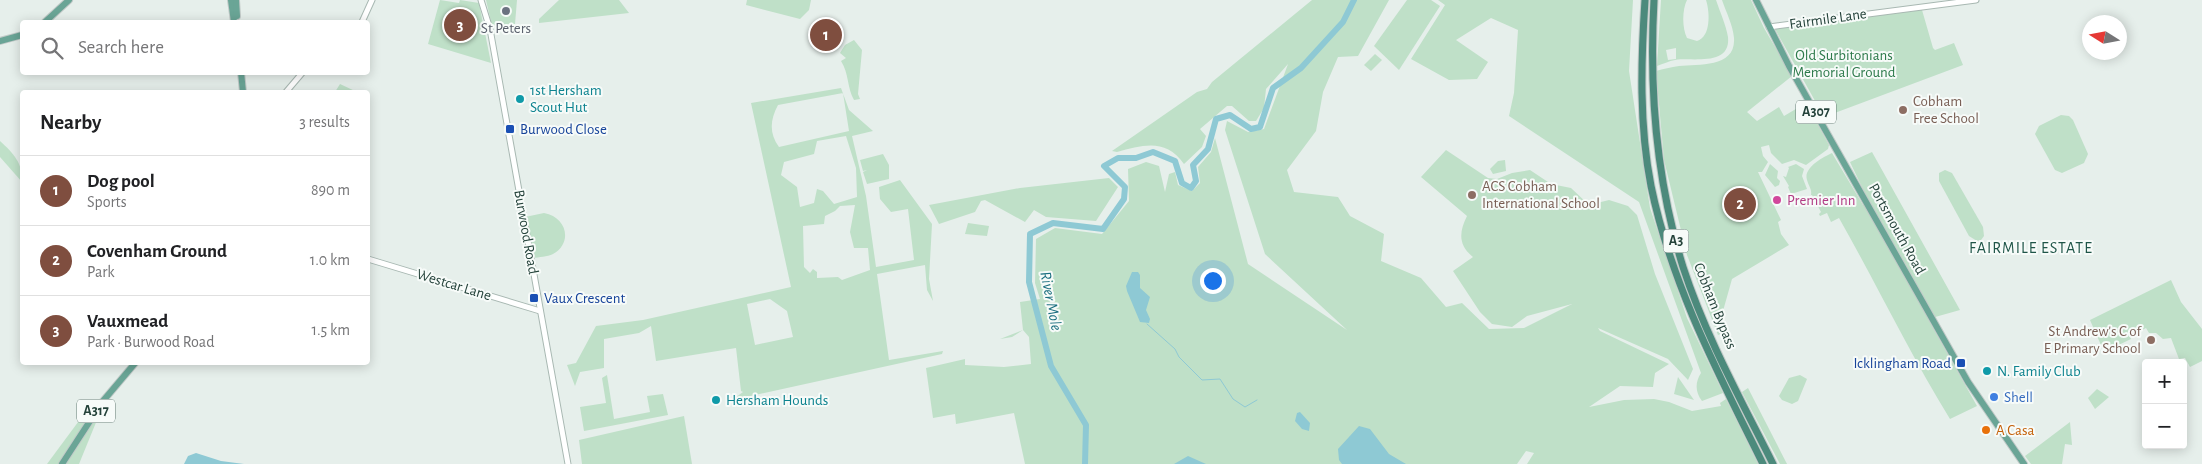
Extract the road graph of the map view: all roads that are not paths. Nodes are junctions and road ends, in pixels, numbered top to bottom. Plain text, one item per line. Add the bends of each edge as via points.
1 (69, 0) edge
2 (231, 0) edge
3 (236, 0) edge
4 (372, 0) edge
5 (481, 0) edge
6 (1645, 0) edge
7 (1654, 0) edge
8 (1756, 0) edge
9 (1976, 0) edge
10 (47, 20) edge
11 (235, 20) edge
12 (235, 20) edge
13 (363, 20) edge
14 (1769, 28) junction
15 (20, 36) edge
16 (0, 41) edge
17 (241, 75) edge
18 (301, 75) edge
19 (243, 90) edge
20 (288, 90) edge
21 (370, 260) edge
22 (540, 311) junction
23 (133, 365) edge
24 (62, 464) edge
25 (568, 464) edge
26 (1762, 464) edge
27 (1773, 464) edge
28 (2024, 464) edge

1 - 10 main road
2 - 11 main road
3 - 12 main road
4 - 13 street
5 - 22 street, Burwood Road via 490,29
6 - 26 highway, Cobham Bypass / A3 via 1643,120 1651,186 1675,272
7 - 27 highway, Cobham Bypass / A3 via 1652,103 1664,192 1675,238 1707,326
8 - 14 main road, Portsmouth Road / A307
9 - 14 street, Fairmile Lane
14 - 28 main road, Portsmouth Road / A307 via 1968,382
15 - 16 main road
17 - 19 main road
18 - 20 street
21 - 22 street, Westcar Lane
22 - 25 street, Burwood Road
23 - 24 main road, A317 via 103,401

